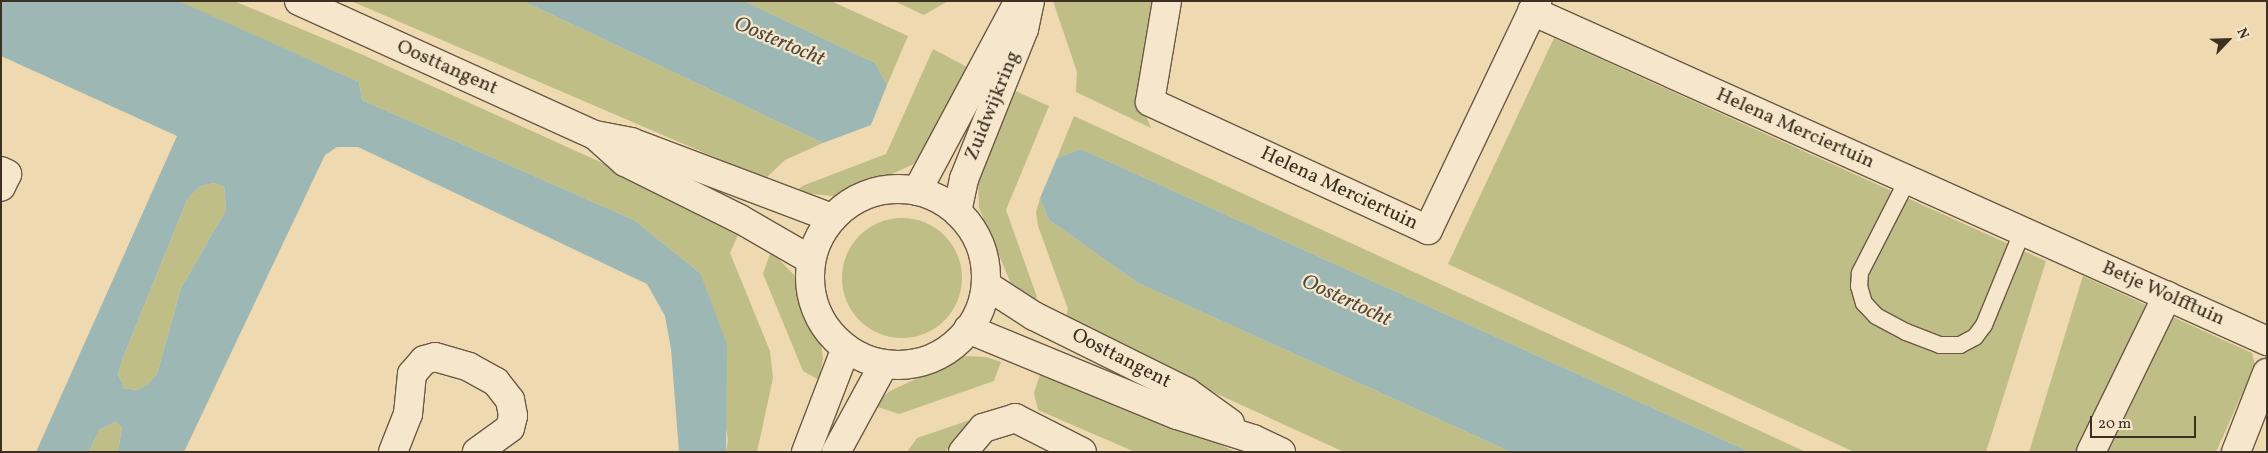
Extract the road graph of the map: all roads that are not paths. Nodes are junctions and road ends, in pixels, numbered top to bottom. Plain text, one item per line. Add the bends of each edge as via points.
1 (299, 1) edge
2 (1019, 1) edge
3 (1030, 1) edge
4 (1167, 1) edge
5 (1534, 6) edge
6 (595, 135) junction
7 (1, 171) edge
8 (1908, 179) junction
9 (1, 187) edge
10 (917, 192) junction
11 (957, 212) junction
12 (832, 218) junction
13 (2022, 230) junction
14 (2058, 247) joint
15 (811, 260) junction
16 (986, 285) junction
17 (2167, 296) junction
18 (968, 329) junction
19 (2267, 341) edge
20 (846, 348) junction
21 (884, 364) junction
22 (2267, 373) edge
23 (1253, 439) junction
24 (393, 452) edge
25 (478, 452) edge
26 (806, 452) edge
27 (836, 452) edge
28 (963, 452) edge
29 (1082, 452) edge
30 (1281, 452) edge
31 (2091, 452) edge
32 (2236, 452) edge

1 - 6 street, Oosttangent
2 - 10 street, Zuidwijkring
3 - 11 street, Zuidwijkring via 1024,28 964,179
4 - 5 street, Helena Merciertuin via 1150,102 1428,230
5 - 8 street, Helena Merciertuin
6 - 12 street, Oosttangent via 631,142
6 - 15 street, Oosttangent via 625,162 740,219
7 - 9 street via 7,174
8 - 13 street, Helena Merciertuin
8 - 13 lane via 1860,273 1859,286 1864,303 1876,316 1906,332 1940,345 1960,345 1975,337 1984,325
10 - 11 street via 931,195
10 - 12 street via 905,188 879,190 854,200
11 - 16 street via 973,231 984,257
12 - 15 street via 818,238
13 - 14 street, Helena Merciertuin
14 - 17 street, Betje Wolfftuin
15 - 20 street via 811,295 821,322
16 - 18 street via 979,312
16 - 23 street, Oosttangent via 1034,316 1187,392
17 - 19 street, Betje Wolfftuin
17 - 31 street
18 - 21 street via 943,353 919,363
18 - 23 street, Oosttangent via 1177,415
20 - 21 street via 865,359
20 - 26 street
21 - 27 street
22 - 32 street
23 - 30 street, Oosttangent
24 - 25 street via 408,414 412,374 424,360 435,357 470,367 496,382 510,400 513,416 510,428
28 - 29 street via 983,428 1015,418

